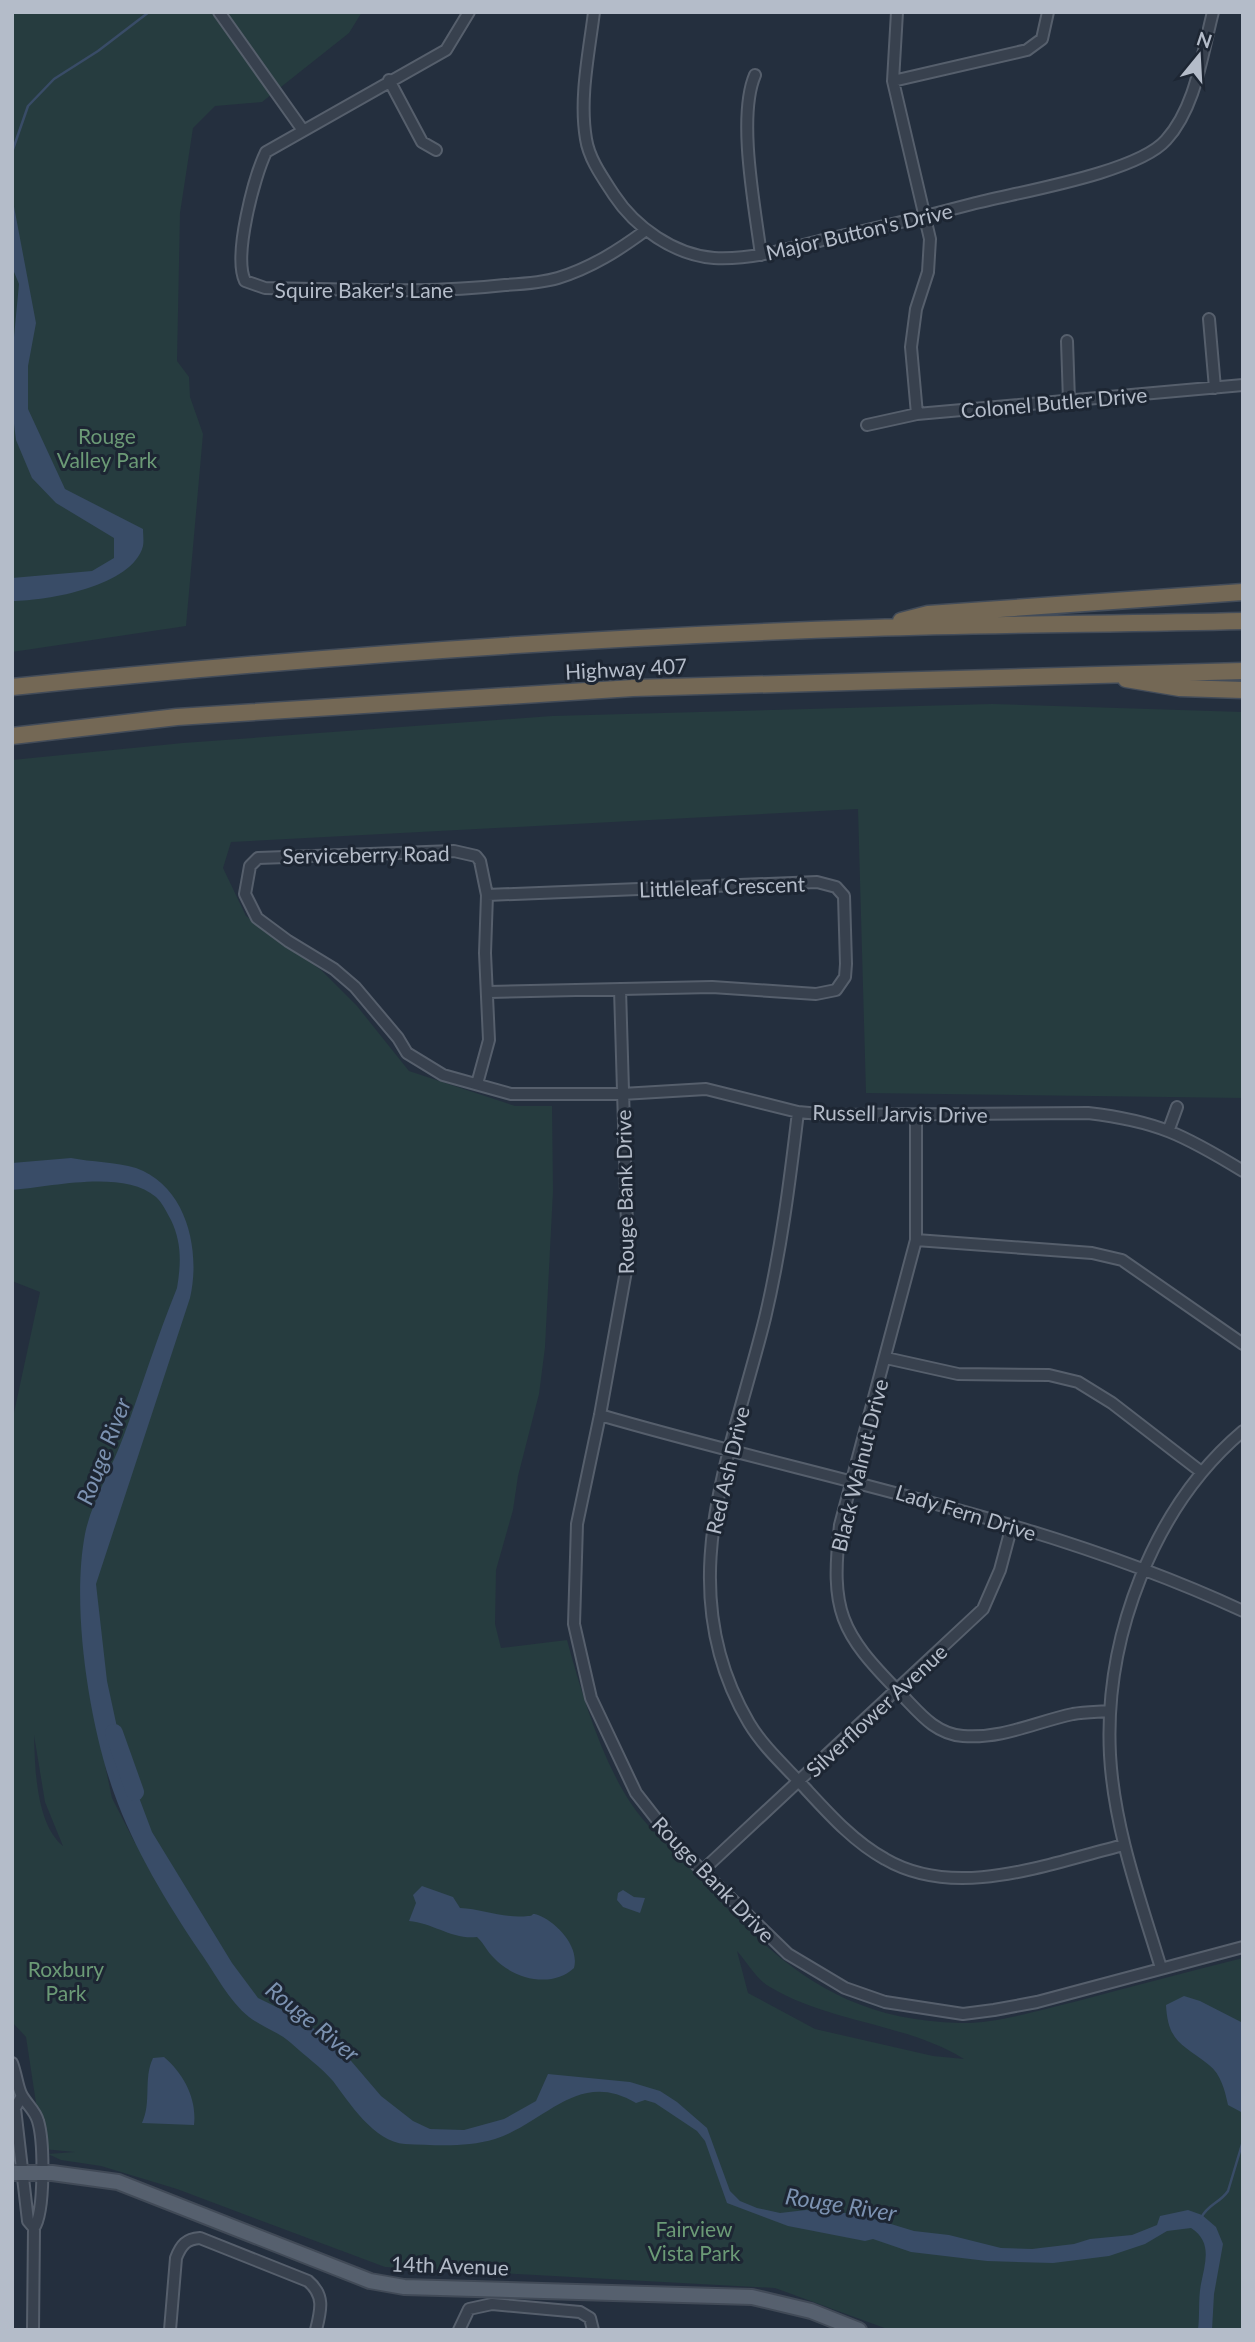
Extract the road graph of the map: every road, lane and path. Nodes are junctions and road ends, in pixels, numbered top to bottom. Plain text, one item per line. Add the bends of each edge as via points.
1 (219, 12) edge
2 (469, 12) edge
3 (594, 12) edge
4 (897, 12) edge
5 (1048, 12) edge
6 (1213, 12) edge
7 (755, 75) dead end
8 (389, 80) junction
9 (893, 82) junction
10 (302, 129) junction
11 (436, 150) dead end
12 (925, 217) junction
13 (646, 230) junction
14 (761, 255) junction
15 (1209, 319) dead end
16 (1067, 341) dead end
17 (1243, 385) edge
18 (1215, 388) junction
19 (1069, 401) junction
20 (917, 414) junction
21 (867, 425) dead end
22 (1243, 592) edge
23 (1243, 621) edge
24 (871, 628) junction
25 (1243, 671) edge
26 (1086, 673) junction
27 (12, 687) edge
28 (1243, 690) edge
29 (12, 736) edge
30 (258, 858) joint
31 (487, 895) junction
32 (620, 989) junction
33 (489, 992) junction
34 (477, 1084) junction
35 (622, 1094) junction
36 (1177, 1107) dead end
37 (798, 1112) junction
38 (916, 1116) junction
39 (1169, 1129) junction
40 (1243, 1171) edge
41 (916, 1240) junction
42 (1243, 1344) edge
43 (886, 1358) junction
44 (600, 1415) junction
45 (1243, 1431) edge
46 (729, 1452) junction
47 (1200, 1471) junction
48 (853, 1480) junction
49 (1012, 1525) junction
50 (1144, 1569) junction
51 (1243, 1611) edge
52 (899, 1691) junction
53 (1110, 1711) junction
54 (799, 1781) junction
55 (1124, 1845) junction
56 (702, 1871) junction
57 (1243, 1947) edge
58 (1161, 1968) junction
59 (12, 2063) edge
60 (22, 2096) junction
61 (41, 2172) junction
62 (18, 2173) edge
63 (34, 2228) junction
64 (33, 2330) edge
65 (170, 2330) edge
66 (316, 2330) edge
67 (459, 2330) edge
68 (593, 2330) edge
69 (859, 2330) edge

1 - 10 street
2 - 8 street, Squire Baker's Lane via 446,50
3 - 13 street, Major Button's Drive via 584,98 586,139 593,162 623,210
4 - 9 street
5 - 9 street via 1042,39 1027,50
6 - 12 street, Major Button's Drive via 1190,98 1166,141 1150,154 1114,168
7 - 14 street via 749,90 748,119
8 - 10 street, Squire Baker's Lane
8 - 11 street via 422,142
9 - 12 street
10 - 13 street, Squire Baker's Lane via 266,152 256,172 239,270 252,285 470,289 556,279 616,252
12 - 14 street, Major Button's Drive
12 - 20 street via 930,256 911,347
13 - 14 street, Major Button's Drive via 677,247 712,258
15 - 18 street
16 - 19 street
17 - 18 street, Colonel Butler Drive
18 - 19 street, Colonel Butler Drive
19 - 20 street, Colonel Butler Drive
20 - 21 street, Colonel Butler Drive
22 - 24 highway via 928,614
23 - 24 highway, Highway 407
24 - 27 highway, Highway 407 via 321,657
25 - 26 highway, Highway 407
26 - 28 highway via 1180,688
26 - 29 highway, Highway 407 via 633,688 177,717
30 - 31 street, Serviceberry Road via 454,851 480,861
30 - 34 street, Russell Jarvis Drive via 246,879 245,894 257,918 334,968 355,987 407,1053 443,1075
31 - 32 street, Littleleaf Crescent via 817,883 836,887 844,896 845,977 836,990 816,994 712,987
31 - 33 street
32 - 33 street, Littleleaf Crescent
32 - 35 street, Rouge Bank Drive
33 - 34 street via 489,1040
34 - 35 street, Russell Jarvis Drive via 511,1094
35 - 37 street, Russell Jarvis Drive via 706,1089
35 - 44 street, Rouge Bank Drive via 628,1261
36 - 39 street
37 - 38 street, Russell Jarvis Drive
37 - 46 street, Red Ash Drive via 772,1284
38 - 39 street, Russell Jarvis Drive via 1088,1113 1143,1120
38 - 41 street, Black Walnut Drive
39 - 40 street, Russell Jarvis Drive
41 - 42 street via 1092,1253 1122,1260
41 - 43 street, Black Walnut Drive
43 - 47 street via 958,1374 1049,1375 1078,1382
43 - 48 street, Black Walnut Drive
44 - 46 street, Lady Fern Drive
44 - 56 street, Rouge Bank Drive via 577,1524 574,1624 591,1698 624,1774 646,1807
45 - 47 street
46 - 48 street, Lady Fern Drive
46 - 54 street, Red Ash Drive via 711,1528 708,1570 716,1639 728,1682 749,1723
47 - 50 street
48 - 49 street, Lady Fern Drive
48 - 52 street, Black Walnut Drive via 840,1525 835,1566 843,1619 861,1652
49 - 50 street, Lady Fern Drive
49 - 52 street, Silverflower Avenue via 983,1609
50 - 51 street, Lady Fern Drive
50 - 53 street via 1130,1606
52 - 53 street, Black Walnut Drive via 929,1724 959,1736 993,1737 1074,1714
52 - 54 street, Silverflower Avenue
53 - 55 street via 1110,1756
54 - 55 street, Red Ash Drive via 860,1843 920,1874 977,1879
54 - 56 street, Silverflower Avenue
55 - 58 street
56 - 58 street, Rouge Bank Drive via 788,1954 862,1996 899,2005 963,2014 994,2010
57 - 58 street, Rouge Bank Drive
59 - 60 street
60 - 61 street via 38,2122
60 - 62 street via 15,2108
61 - 62 main road, 14th Avenue
61 - 63 street via 40,2220
61 - 69 main road, 14th Avenue via 101,2178 149,2192 370,2281 404,2287 752,2297 811,2311
62 - 63 street via 28,2221
63 - 64 street
65 - 66 street via 176,2258 189,2239 200,2238 308,2280 320,2295
67 - 68 street via 469,2309 492,2304 580,2312 590,2318

